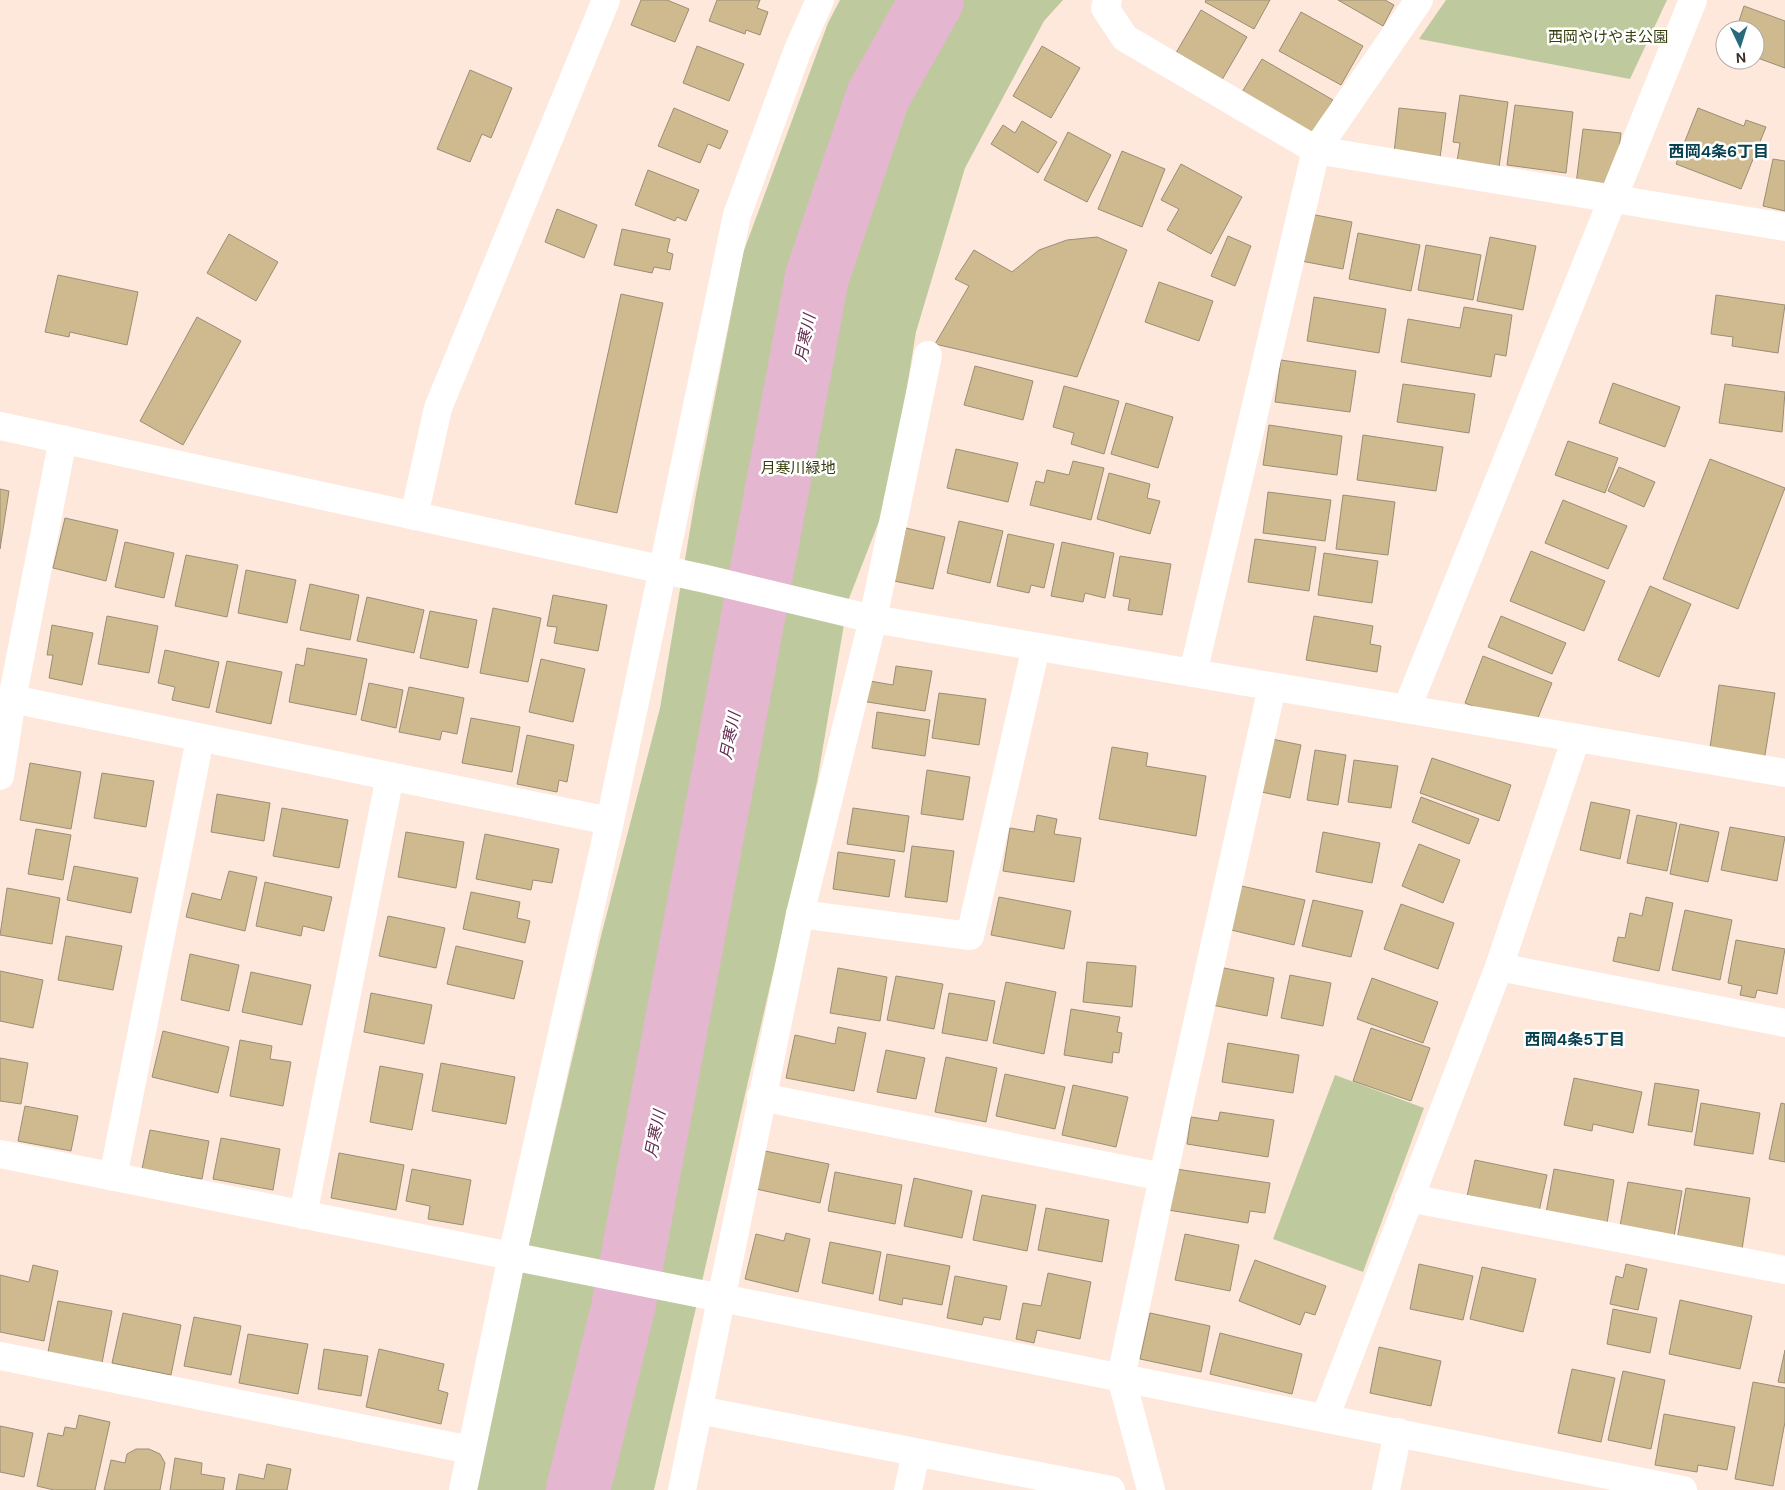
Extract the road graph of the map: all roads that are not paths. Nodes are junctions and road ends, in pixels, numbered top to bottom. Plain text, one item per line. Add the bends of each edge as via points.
1 (606, 0) edge
2 (820, 0) edge
3 (1108, 0) edge
4 (1418, 0) edge
5 (1693, 0) edge
6 (1316, 150) junction
7 (1612, 198) junction
8 (1785, 227) edge
9 (928, 355) dead end
10 (0, 426) edge
11 (63, 439) junction
12 (414, 516) junction
13 (663, 569) junction
14 (873, 619) junction
15 (1036, 647) junction
16 (1193, 673) junction
17 (1272, 687) junction
18 (12, 699) junction
19 (1407, 708) junction
20 (1576, 738) junction
21 (200, 739) junction
22 (1785, 773) edge
23 (0, 776) edge
24 (390, 776) junction
25 (610, 821) junction
26 (800, 914) junction
27 (1499, 967) junction
28 (1785, 1023) edge
29 (761, 1097) junction
30 (0, 1154) edge
31 (113, 1177) junction
32 (1162, 1177) junction
33 (1409, 1198) junction
34 (304, 1215) junction
35 (512, 1256) junction
36 (1785, 1270) edge
37 (721, 1297) junction
38 (0, 1356) edge
39 (1121, 1376) junction
40 (699, 1410) junction
41 (1325, 1418) junction
42 (1398, 1432) junction
43 (471, 1450) junction
44 (916, 1453) junction
45 (462, 1490) edge
46 (682, 1490) edge
47 (908, 1490) edge
48 (1111, 1490) edge
49 (1151, 1490) edge
50 (1386, 1490) edge
51 (1683, 1490) edge

1 - 12 street via 438,408
2 - 13 street via 736,215
3 - 6 street via 1105,8 1125,38
4 - 6 street
5 - 7 street
6 - 7 street
6 - 16 street
7 - 8 street
7 - 19 street
9 - 14 street
10 - 11 street
11 - 12 street
11 - 18 street
12 - 13 street
13 - 14 street
13 - 25 street
14 - 15 street
14 - 26 street
15 - 16 street
15 - 26 street via 970,936
16 - 17 street
17 - 19 street
17 - 32 street
18 - 21 street
18 - 23 street
19 - 20 street
20 - 22 street
20 - 27 street
21 - 24 street
21 - 31 street
24 - 25 street
24 - 34 street
25 - 35 street
26 - 29 street
27 - 28 street
27 - 33 street
29 - 32 street
29 - 37 street
30 - 31 street
31 - 34 street
32 - 39 street
33 - 36 street
33 - 41 street
34 - 35 street
35 - 37 street
35 - 43 street
37 - 39 street
37 - 40 street
38 - 43 street
39 - 41 street
39 - 49 street
40 - 44 street
40 - 46 street
41 - 42 street
42 - 50 street
42 - 51 street
43 - 45 street
44 - 47 street
44 - 48 street

